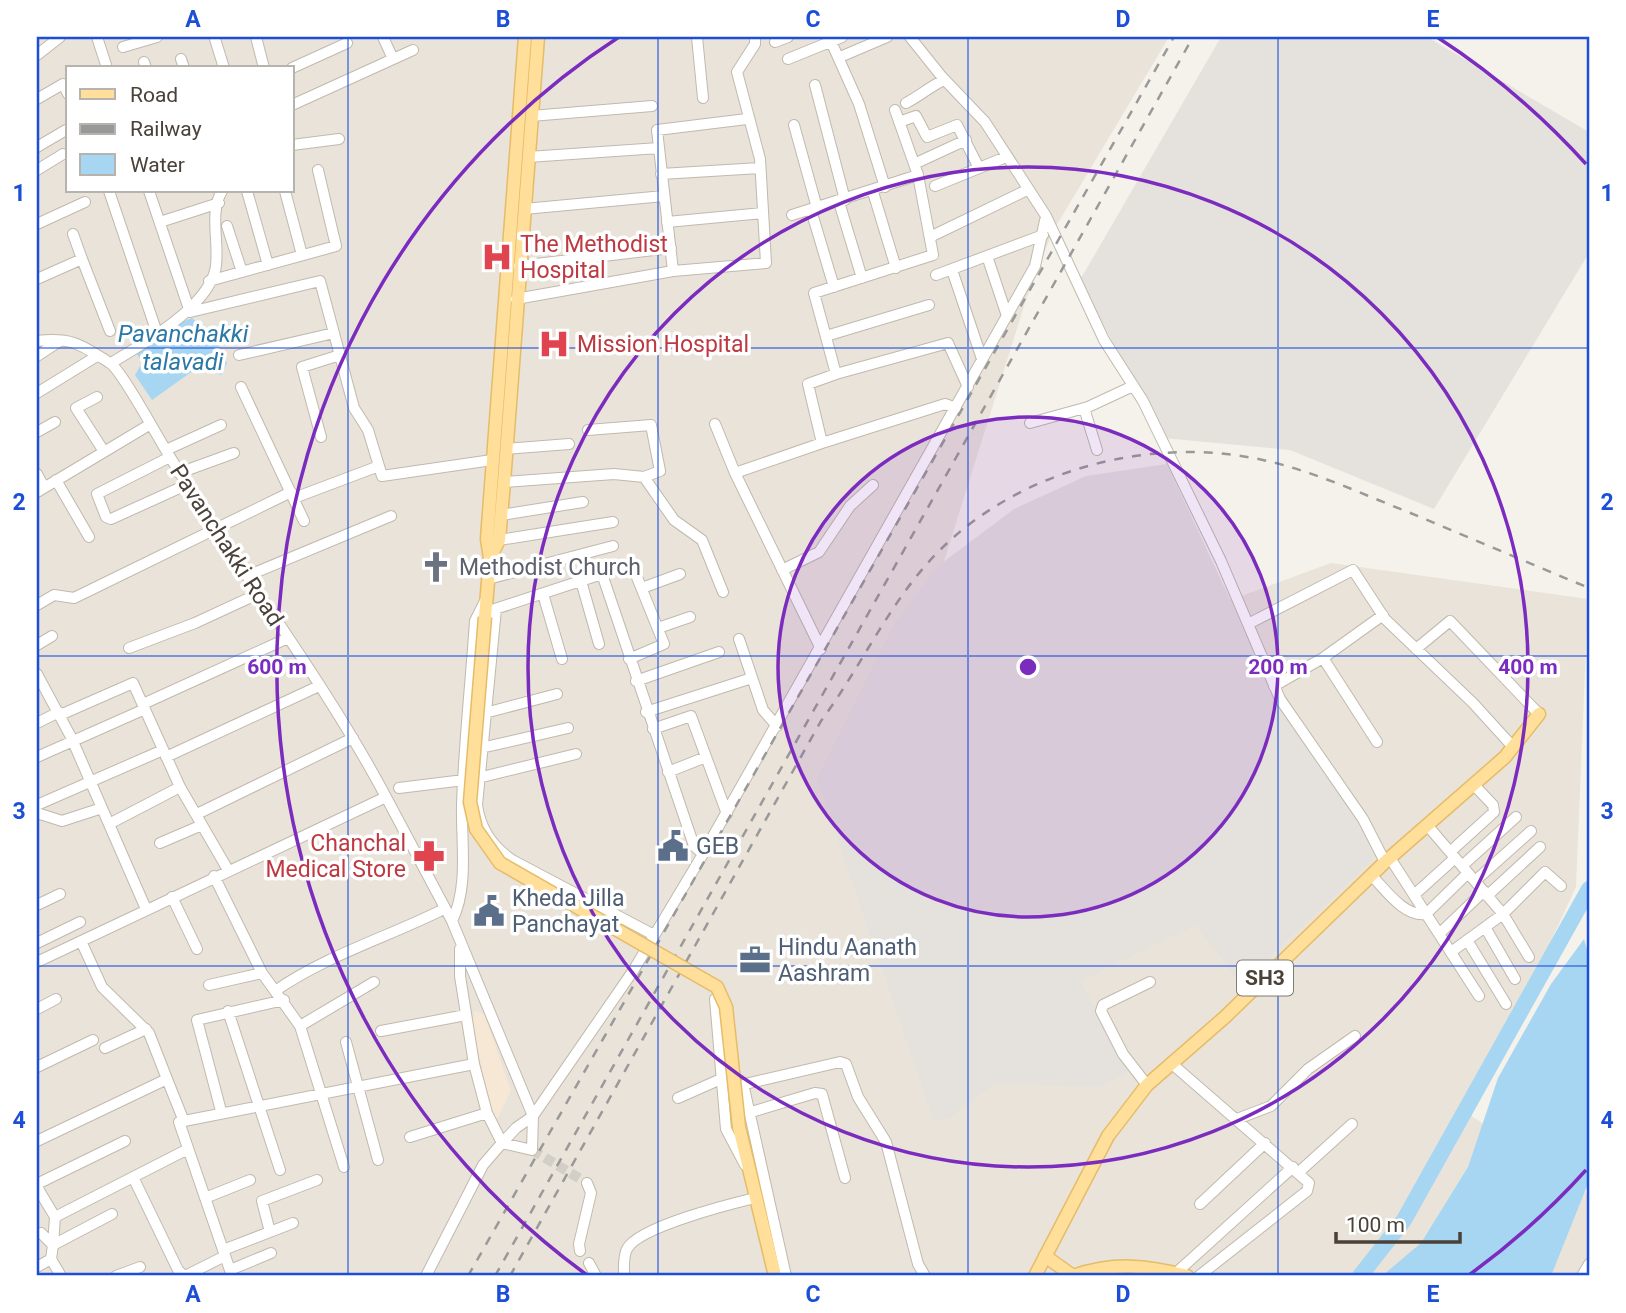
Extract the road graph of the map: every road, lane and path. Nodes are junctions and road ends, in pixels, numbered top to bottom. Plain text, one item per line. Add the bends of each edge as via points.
1 (60, 37) edge
2 (97, 37) edge
3 (157, 37) edge
4 (383, 37) edge
5 (525, 37) edge
6 (538, 37) edge
7 (697, 37) edge
8 (755, 37) edge
9 (789, 37) edge
10 (910, 37) edge
11 (259, 38) edge
12 (835, 38) edge
13 (880, 38) edge
14 (139, 39) edge
15 (215, 39) dead end
16 (775, 42) dead end
17 (346, 43) dead end
18 (123, 47) dead end
19 (413, 50) dead end
20 (37, 55) edge
21 (840, 57) junction
22 (788, 58) dead end
23 (393, 59) junction
24 (106, 66) edge
25 (223, 66) edge
26 (264, 66) edge
27 (294, 67) edge
28 (944, 80) junction
29 (814, 85) dead end
30 (66, 90) edge
31 (703, 98) dead end
32 (37, 99) edge
33 (906, 103) dead end
34 (294, 104) edge
35 (652, 106) dead end
36 (895, 110) dead end
37 (531, 116) junction
38 (747, 119) junction
39 (899, 122) junction
40 (794, 125) dead end
41 (66, 130) dead end
42 (339, 139) dead end
43 (966, 141) junction
44 (294, 145) edge
45 (37, 147) edge
46 (659, 148) junction
47 (64, 154) dead end
48 (528, 157) junction
49 (1006, 157) junction
50 (760, 168) junction
51 (979, 168) junction
52 (37, 170) edge
53 (318, 170) dead end
54 (916, 170) junction
55 (661, 174) junction
56 (935, 186) dead end
57 (885, 187) junction
58 (1027, 190) junction
59 (109, 192) edge
60 (149, 192) edge
61 (247, 192) edge
62 (285, 192) edge
63 (873, 192) junction
64 (220, 194) edge
65 (664, 197) junction
66 (842, 201) junction
67 (85, 202) dead end
68 (524, 209) junction
69 (814, 209) junction
70 (763, 213) junction
71 (792, 215) dead end
72 (1046, 216) junction
73 (160, 222) junction
74 (667, 222) junction
75 (37, 224) edge
76 (227, 226) dead end
77 (73, 234) dead end
78 (1043, 235) junction
79 (930, 237) junction
80 (671, 248) junction
81 (302, 256) junction
82 (987, 256) junction
83 (82, 259) junction
84 (268, 265) junction
85 (519, 266) junction
86 (896, 268) junction
87 (952, 270) junction
88 (673, 271) junction
89 (242, 272) junction
90 (936, 275) dead end
91 (862, 278) junction
92 (37, 279) edge
93 (209, 281) junction
94 (834, 287) junction
95 (516, 299) junction
96 (929, 305) dead end
97 (190, 312) junction
98 (1006, 313) junction
99 (110, 331) dead end
100 (334, 332) junction
101 (157, 333) junction
102 (825, 336) junction
103 (64, 339) junction
104 (37, 341) edge
105 (239, 355) dead end
106 (340, 355) junction
107 (37, 356) edge
108 (97, 356) junction
109 (982, 359) junction
110 (111, 363) junction
111 (836, 374) junction
112 (1133, 386) junction
113 (241, 387) dead end
114 (968, 387) junction
115 (37, 393) edge
116 (97, 397) dead end
117 (956, 408) junction
118 (1084, 408) junction
119 (55, 422) dead end
120 (1030, 423) dead end
121 (715, 424) dead end
122 (149, 425) junction
123 (221, 425) dead end
124 (588, 430) dead end
125 (37, 432) edge
126 (321, 437) dead end
127 (822, 443) junction
128 (569, 444) dead end
129 (506, 449) junction
130 (103, 450) junction
131 (1097, 450) dead end
132 (234, 453) dead end
133 (168, 454) junction
134 (492, 460) junction
135 (379, 466) junction
136 (179, 473) junction
137 (736, 473) junction
138 (37, 474) edge
139 (643, 477) junction
140 (56, 480) junction
141 (504, 482) junction
142 (186, 485) junction
143 (873, 485) dead end
144 (41, 490) edge
145 (292, 495) junction
146 (583, 502) dead end
147 (501, 515) junction
148 (391, 516) dead end
149 (304, 521) dead end
150 (613, 522) dead end
151 (214, 531) junction
152 (89, 537) dead end
153 (499, 540) junction
154 (613, 546) dead end
155 (490, 558) junction
156 (782, 570) junction
157 (601, 574) junction
158 (680, 574) dead end
159 (247, 576) junction
160 (488, 579) junction
161 (581, 581) junction
162 (642, 588) junction
163 (723, 592) dead end
164 (260, 593) junction
165 (543, 594) junction
166 (37, 605) edge
167 (488, 609) junction
168 (1382, 615) junction
169 (690, 617) dead end
170 (1248, 624) junction
171 (658, 628) junction
172 (52, 636) dead end
173 (288, 638) junction
174 (739, 639) dead end
175 (599, 644) dead end
176 (37, 645) edge
177 (129, 648) dead end
178 (821, 649) junction
179 (1416, 649) junction
180 (719, 652) dead end
181 (1323, 658) junction
182 (562, 659) dead end
183 (629, 659) junction
184 (37, 674) edge
185 (752, 678) junction
186 (636, 681) junction
187 (319, 686) junction
188 (1274, 686) junction
189 (40, 688) edge
190 (557, 694) dead end
191 (144, 706) junction
192 (646, 712) junction
193 (485, 713) junction
194 (59, 714) junction
195 (1539, 714) joint
196 (37, 723) edge
197 (777, 726) junction
198 (568, 728) dead end
199 (653, 729) junction
200 (353, 737) junction
201 (72, 740) junction
202 (1377, 742) dead end
203 (1513, 747) junction
204 (481, 748) junction
205 (164, 754) junction
206 (576, 754) dead end
207 (37, 757) edge
208 (706, 757) junction
209 (668, 772) junction
210 (478, 778) junction
211 (464, 780) junction
212 (90, 783) junction
213 (1474, 785) junction
214 (180, 787) junction
215 (400, 788) dead end
216 (386, 797) junction
217 (37, 805) edge
218 (102, 808) junction
219 (37, 813) edge
220 (197, 814) junction
221 (727, 814) junction
222 (1516, 817) dead end
223 (109, 824) junction
224 (202, 825) junction
225 (1427, 825) junction
226 (1531, 831) dead end
227 (160, 843) dead end
228 (1540, 847) dead end
229 (703, 854) junction
230 (1387, 860) junction
231 (1462, 866) junction
232 (228, 870) junction
233 (1371, 875) junction
234 (214, 876) junction
235 (1561, 886) dead end
236 (1485, 893) junction
237 (60, 894) dead end
238 (1414, 895) junction
239 (172, 897) junction
240 (37, 905) edge
241 (146, 909) junction
242 (444, 909) junction
243 (1426, 914) junction
244 (1503, 914) junction
245 (452, 921) junction
246 (80, 922) dead end
247 (1485, 927) junction
248 (1439, 934) junction
249 (654, 935) junction
250 (38, 938) edge
251 (1467, 940) junction
252 (80, 941) junction
253 (460, 945) junction
254 (197, 949) dead end
255 (1451, 952) junction
256 (1529, 957) dead end
257 (37, 962) edge
258 (262, 973) junction
259 (1515, 979) dead end
260 (374, 982) dead end
261 (1150, 982) dead end
262 (209, 985) dead end
263 (275, 990) junction
264 (1479, 996) dead end
265 (56, 999) dead end
266 (715, 999) dead end
267 (284, 1000) junction
268 (1506, 1004) dead end
269 (37, 1009) edge
270 (228, 1011) junction
271 (466, 1016) junction
272 (300, 1026) junction
273 (146, 1029) junction
274 (381, 1031) dead end
275 (1355, 1036) dead end
276 (93, 1040) dead end
277 (346, 1042) dead end
278 (105, 1048) dead end
279 (1171, 1063) junction
280 (474, 1064) junction
281 (37, 1067) edge
282 (167, 1079) junction
283 (721, 1079) junction
284 (1147, 1084) junction
285 (359, 1087) junction
286 (323, 1092) junction
287 (678, 1098) dead end
288 (257, 1104) junction
289 (221, 1111) junction
290 (487, 1113) junction
291 (748, 1113) junction
292 (533, 1116) junction
293 (183, 1119) junction
294 (1237, 1119) junction
295 (1352, 1124) dead end
296 (38, 1137) edge
297 (410, 1137) dead end
298 (125, 1141) dead end
299 (502, 1143) junction
300 (1265, 1143) junction
301 (188, 1149) junction
302 (377, 1160) dead end
303 (344, 1167) dead end
304 (747, 1167) junction
305 (280, 1170) dead end
306 (1296, 1170) junction
307 (133, 1177) junction
308 (845, 1178) dead end
309 (250, 1180) dead end
310 (317, 1180) dead end
311 (587, 1183) dead end
312 (37, 1186) edge
313 (205, 1198) junction
314 (755, 1198) junction
315 (1200, 1205) dead end
316 (112, 1214) dead end
317 (55, 1217) junction
318 (293, 1223) dead end
319 (270, 1231) junction
320 (37, 1234) edge
321 (53, 1245) junction
322 (580, 1251) dead end
323 (224, 1253) junction
324 (271, 1254) dead end
325 (1045, 1256) junction
326 (51, 1259) junction
327 (589, 1263) dead end
328 (1589, 1265) edge
329 (37, 1267) edge
330 (140, 1267) dead end
331 (231, 1273) edge
332 (1182, 1275) edge
333 (61, 1276) edge
334 (116, 1276) edge
335 (185, 1276) edge
336 (426, 1276) edge
337 (596, 1276) edge
338 (624, 1276) edge
339 (775, 1276) edge
340 (786, 1276) edge
341 (925, 1276) edge
342 (1035, 1276) edge
343 (1073, 1276) edge
344 (1199, 1276) edge
345 (1582, 1276) edge

1 - 20 street
2 - 24 street
3 - 14 street
4 - 23 street
5 - 134 main road
6 - 37 main road
7 - 31 street
8 - 38 street via 737,72
9 - 16 street
10 - 28 street
11 - 26 street
12 - 21 street
12 - 22 street
13 - 21 street
14 - 18 street
15 - 25 street
17 - 27 street
19 - 23 street
21 - 57 street
23 - 34 street
28 - 33 street
28 - 49 street via 985,122
29 - 66 street
30 - 32 street via 63,84
35 - 37 street
36 - 39 street
37 - 48 main road
38 - 46 street via 660,129
38 - 50 street
39 - 43 street via 916,116 927,137 957,125
39 - 54 street
40 - 69 street
41 - 45 street
42 - 44 street
43 - 51 street
43 - 54 street
46 - 48 street
46 - 55 street
47 - 52 street
48 - 68 main road
49 - 51 street
49 - 58 street
50 - 55 street
50 - 70 street
51 - 56 street
53 - 81 street via 336,244
54 - 57 street
54 - 79 street
55 - 65 street
57 - 63 street
58 - 72 street
58 - 79 street
59 - 101 street
60 - 73 street
61 - 84 street
62 - 81 street
63 - 66 street
63 - 86 street
64 - 73 street
64 - 93 street via 215,271
65 - 68 street
65 - 74 street
66 - 69 street
66 - 91 street
67 - 75 street
68 - 85 main road
69 - 71 street
69 - 94 street
70 - 74 street
70 - 88 street via 766,263
72 - 78 street
72 - 112 street via 1104,340
73 - 97 street
74 - 80 street
76 - 89 street
77 - 83 street
78 - 82 street
78 - 98 street via 1035,266
79 - 86 street via 931,256
80 - 85 street
80 - 88 street
81 - 84 street
82 - 87 street
82 - 98 street
83 - 92 street
83 - 99 street
84 - 89 street
85 - 95 main road
86 - 91 street
87 - 90 street
87 - 109 street
88 - 95 street
89 - 93 street
91 - 94 street
93 - 97 street
94 - 102 street via 814,293
95 - 129 main road
96 - 102 street
97 - 100 street via 320,281
97 - 101 street
98 - 109 street
100 - 105 street
100 - 106 street
101 - 110 street
102 - 111 street
103 - 104 street
103 - 107 street
103 - 108 street
106 - 126 street via 302,368
106 - 135 street via 354,408 368,430
108 - 110 street
108 - 115 street
109 - 114 street
110 - 122 street, Pavanchakki Road
111 - 114 street via 948,343
111 - 127 street via 808,384
112 - 118 street
112 - 170 street
113 - 145 street
114 - 117 street
116 - 130 street via 76,408
117 - 127 street via 945,404
117 - 178 street
118 - 120 street
118 - 131 street
119 - 125 street
121 - 137 street
122 - 130 street
122 - 133 street, Pavanchakki Road
123 - 133 street
124 - 139 street via 651,425 660,469
127 - 137 street
128 - 129 street
129 - 141 main road
130 - 140 street
132 - 136 street
133 - 136 street, Pavanchakki Road
133 - 142 street via 99,492 106,517 111,519
134 - 135 street via 382,476
134 - 155 main road
135 - 145 street
136 - 142 street, Pavanchakki Road
137 - 156 street
138 - 144 street
139 - 141 street via 614,474
139 - 163 street via 674,520 702,540
140 - 144 street
140 - 152 street
141 - 147 main road
142 - 151 street, Pavanchakki Road
143 - 156 street via 850,506 819,552
145 - 149 street
145 - 151 street
146 - 147 street
147 - 153 main road
148 - 159 street
150 - 153 street
151 - 159 street, Pavanchakki Road
151 - 166 street via 71,599 54,595
153 - 155 main road
154 - 160 street
155 - 160 main road
156 - 178 street
157 - 161 street
157 - 162 street via 632,565
157 - 183 street
158 - 162 street
159 - 164 street, Pavanchakki Road
160 - 167 main road
161 - 165 street
161 - 175 street
162 - 171 street
164 - 173 street, Pavanchakki Road
164 - 177 street
165 - 167 street
165 - 182 street
167 - 193 street
167 - 211 street via 475,621
167 - 304 main road, bridge via 470,802 475,829 500,863 717,987 726,1007
168 - 170 street via 1353,570
168 - 179 street
168 - 181 street
169 - 171 street
170 - 188 street
171 - 183 street via 665,646
172 - 176 street
173 - 187 street, Pavanchakki Road
173 - 191 street
174 - 185 street
178 - 197 street
179 - 195 street via 1450,621
179 - 203 street
180 - 186 street
181 - 188 street
181 - 202 street
183 - 186 street
184 - 189 street
185 - 192 street
185 - 197 street via 763,710
186 - 192 street
187 - 200 street, Pavanchakki Road
187 - 205 street
188 - 230 street
189 - 194 street
190 - 193 street
191 - 194 street via 133,683
191 - 201 street
191 - 205 street
192 - 199 street
193 - 204 street
194 - 196 street
194 - 201 street
195 - 203 main road, SH3
197 - 221 street
198 - 204 street
199 - 208 street via 691,716
199 - 209 street
200 - 216 street, Pavanchakki Road
200 - 220 street
201 - 207 street
201 - 212 street
203 - 213 main road, SH3
204 - 210 street
205 - 212 street
205 - 214 street
206 - 210 street
208 - 209 street
208 - 221 street
209 - 229 street via 694,846
210 - 249 street via 478,812 497,848
211 - 215 street
211 - 245 street via 458,909
212 - 217 street
212 - 218 street
213 - 225 main road, SH3
213 - 231 street via 1494,812
214 - 220 street
214 - 223 street
216 - 232 street
216 - 242 street, Pavanchakki Road
218 - 219 street via 62,821
218 - 223 street
220 - 224 street
221 - 229 street
222 - 231 street
223 - 241 street
224 - 227 street
224 - 232 street
225 - 230 main road, SH3
225 - 231 street
226 - 231 street
228 - 236 street
229 - 249 street
230 - 233 main road, SH3
230 - 238 street
231 - 236 street
231 - 238 street
231 - 243 street
232 - 234 street
233 - 243 street via 1408,912
233 - 279 main road, SH3
234 - 239 street
234 - 258 street
235 - 244 street via 1545,872
236 - 244 street
236 - 248 street
237 - 240 street
238 - 243 street
239 - 241 street
239 - 254 street
241 - 252 street
242 - 245 street, Pavanchakki Road
242 - 263 street via 329,959
243 - 248 street
244 - 247 street
244 - 256 street
245 - 253 street, Pavanchakki Road
246 - 250 street
247 - 251 street
247 - 259 street
248 - 255 street
249 - 292 street
251 - 255 street
251 - 268 street
252 - 257 street
252 - 273 street via 102,987
253 - 271 street
253 - 292 street
255 - 264 street
258 - 262 street
258 - 263 street
260 - 272 street
261 - 284 street via 1101,1011 1123,1054
263 - 267 street
265 - 269 street
266 - 283 street
267 - 270 street
267 - 272 street
270 - 288 street
270 - 289 street via 197,1020
271 - 274 street
271 - 280 street
272 - 286 street
273 - 278 street
273 - 282 street
275 - 294 street via 1308,1069 1271,1106
276 - 281 street
277 - 285 street
279 - 284 main road, SH3
279 - 294 street
280 - 285 street
280 - 290 street
282 - 293 street
282 - 296 street
283 - 287 street
283 - 304 street via 726,1129
284 - 325 main road, SH3 via 1108,1136
285 - 286 street
285 - 302 street
286 - 288 street
286 - 303 street
288 - 289 street
288 - 305 street
289 - 293 street
290 - 297 street
290 - 299 street
291 - 308 street via 822,1094
291 - 340 street
291 - 341 street via 746,1084 846,1064 858,1097 886,1142
292 - 299 street
292 - 299 street via 532,1150
293 - 301 street via 179,1122
294 - 300 street
295 - 306 street
298 - 312 street
299 - 336 street via 482,1165
300 - 306 street
300 - 315 street
301 - 307 street
301 - 313 street
304 - 314 main road
306 - 332 street
306 - 344 street via 1310,1183 1307,1191
307 - 317 street
307 - 335 street
309 - 313 street
310 - 319 street via 262,1201
311 - 322 street via 591,1193
312 - 317 street
313 - 323 street
314 - 338 street via 701,1212 634,1240 625,1252
314 - 339 main road
316 - 321 street
317 - 321 street
318 - 319 street
319 - 323 street
320 - 321 street
321 - 326 street
323 - 331 street
323 - 335 street
324 - 331 street
325 - 342 main road, SH3
325 - 343 main road
326 - 329 street
326 - 333 street
327 - 337 street
328 - 345 street
330 - 334 street
332 - 343 main road via 1124,1264

